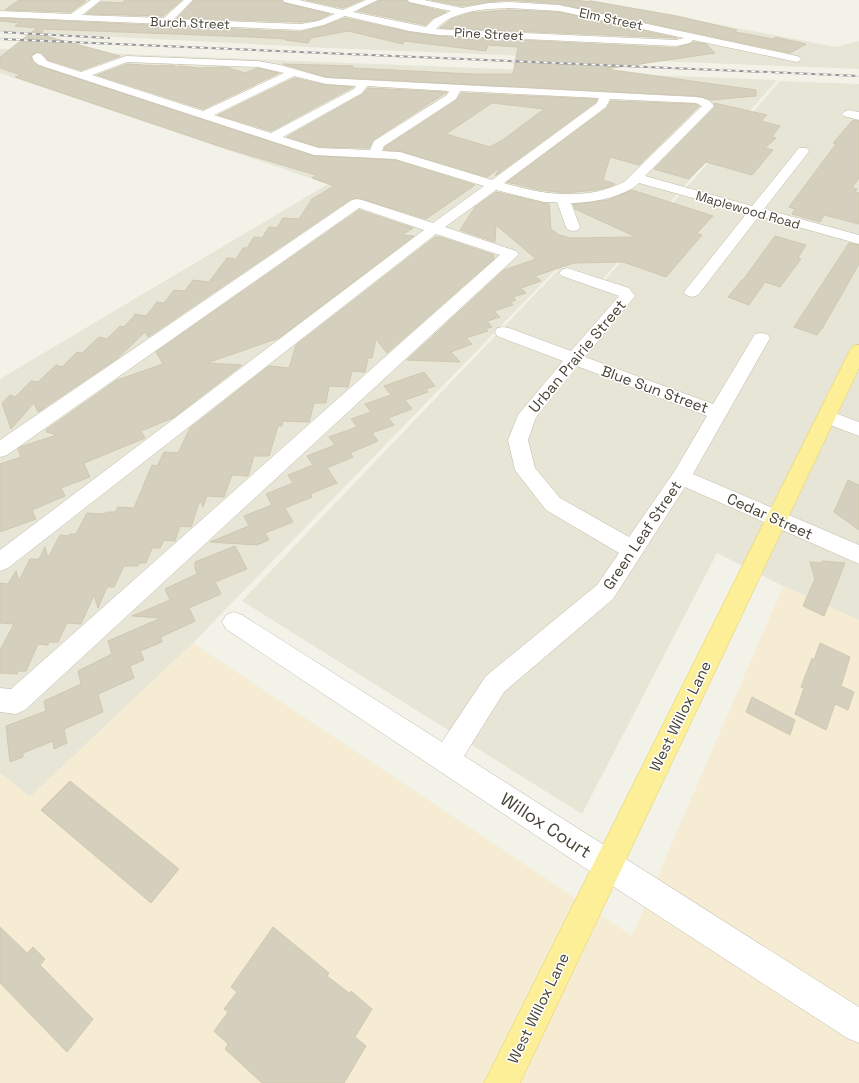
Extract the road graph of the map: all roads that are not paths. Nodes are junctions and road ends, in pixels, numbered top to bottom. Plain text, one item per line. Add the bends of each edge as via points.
1 (97, 0) edge
2 (188, 0) edge
3 (287, 0) edge
4 (374, 0) edge
5 (412, 0) edge
6 (463, 11) junction
7 (344, 13) junction
8 (0, 14) edge
9 (72, 18) junction
10 (165, 22) junction
11 (428, 31) junction
12 (692, 36) junction
13 (37, 56) dead end
14 (797, 59) dead end
15 (294, 72) junction
16 (82, 75) junction
17 (364, 83) junction
18 (456, 88) junction
19 (606, 95) junction
20 (204, 115) junction
21 (273, 137) junction
22 (803, 151) dead end
23 (375, 154) junction
24 (637, 178) junction
25 (495, 184) junction
26 (563, 199) junction
27 (755, 212) junction
28 (573, 227) dead end
29 (434, 229) junction
30 (859, 240) edge
31 (567, 273) dead end
32 (692, 292) dead end
33 (503, 332) dead end
34 (761, 338) dead end
35 (859, 350) edge
36 (575, 359) junction
37 (718, 413) junction
38 (826, 416) junction
39 (859, 429) edge
40 (0, 450) edge
41 (681, 477) junction
42 (776, 519) junction
43 (633, 550) junction
44 (859, 555) edge
45 (0, 562) edge
46 (234, 622) dead end
47 (0, 700) edge
48 (446, 760) junction
49 (608, 865) junction
50 (859, 1026) edge
51 (502, 1083) edge

1 - 9 street
2 - 10 street
3 - 7 street, Pine Street
4 - 7 street, Burch Street
5 - 6 street
6 - 11 street, Elm Street via 436,22
6 - 12 street, Elm Street via 500,5 545,6
7 - 10 street, Burch Street via 321,24 300,27
7 - 11 street, Pine Street
8 - 9 street, Burch Street
9 - 10 street, Burch Street
11 - 12 street, Pine Street via 676,42 686,41
12 - 14 street, Elm Street
13 - 16 street via 43,63
15 - 16 street via 258,64 126,58
15 - 17 street via 317,80
15 - 20 street
16 - 20 street
17 - 18 street
17 - 21 street via 358,91
18 - 19 street
18 - 23 street via 452,97 378,144
19 - 24 street via 696,100 708,104
19 - 25 street via 602,105
20 - 21 street
21 - 23 street via 318,152
22 - 27 street
23 - 25 street via 406,158
24 - 26 street via 629,185 608,194
24 - 27 street, Maplewood Road
25 - 26 street via 528,195
25 - 29 street
26 - 28 street
27 - 30 street, Maplewood Road
27 - 32 street
29 - 40 street via 357,203
29 - 45 street
29 - 47 street via 511,254 16,702
31 - 36 street, Urban Prairie Street via 623,291 627,296
33 - 36 street, Blue Sun Street
34 - 37 street, Green Leaf Street
35 - 38 main road, West Willox Lane
36 - 37 street, Blue Sun Street
36 - 43 street, Urban Prairie Street via 527,415 518,440 525,470 553,504
37 - 41 street, Green Leaf Street
38 - 39 street
38 - 42 main road, West Willox Lane
41 - 42 street, Cedar Street
41 - 43 street, Green Leaf Street
42 - 44 street, Cedar Street
42 - 49 main road, West Willox Lane
43 - 48 street, Green Leaf Street via 605,592 495,684
46 - 48 street, Willox Court
48 - 49 street, Willox Court
49 - 50 street, Willox Court
49 - 51 main road, West Willox Lane

